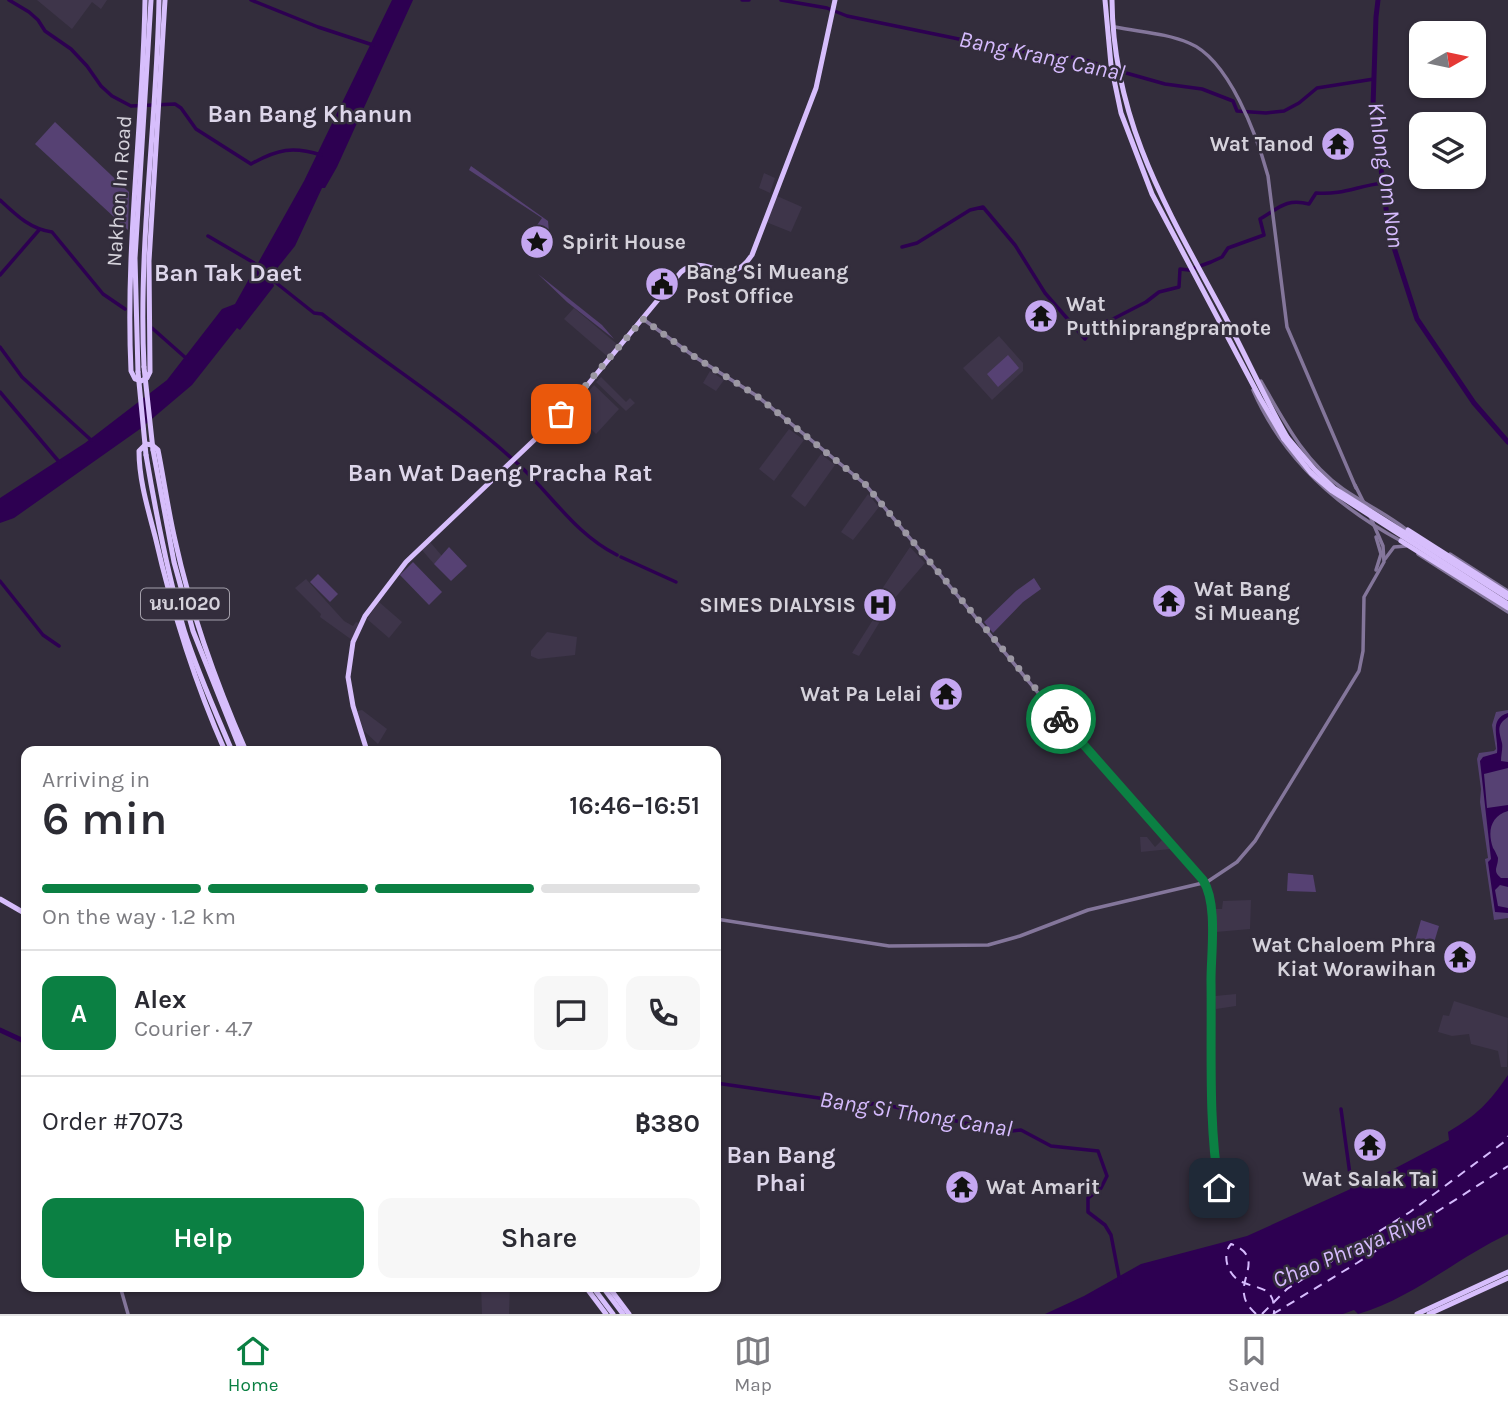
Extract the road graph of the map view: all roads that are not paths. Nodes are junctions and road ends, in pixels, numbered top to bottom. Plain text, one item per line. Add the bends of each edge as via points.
1 (145, 0) edge
2 (151, 0) edge
3 (159, 0) edge
4 (165, 0) edge
5 (1105, 0) edge
6 (1112, 0) edge
7 (834, 2) edge
8 (1113, 27) junction
9 (158, 103) junction
10 (144, 105) junction
11 (1193, 264) junction
12 (1197, 271) junction
13 (129, 282) junction
14 (143, 296) junction
15 (135, 319) junction
16 (643, 319) junction
17 (149, 333) junction
18 (1249, 361) junction
19 (1242, 365) junction
20 (1286, 438) junction
21 (1352, 478) junction
22 (1341, 487) junction
23 (1355, 496) junction
24 (1362, 501) junction
25 (168, 507) junction
26 (1347, 507) junction
27 (149, 512) junction
28 (1390, 520) junction
29 (1396, 522) junction
30 (1372, 523) junction
31 (1408, 530) junction
32 (1387, 534) junction
33 (1380, 537) junction
34 (160, 538) junction
35 (1401, 541) junction
36 (1408, 546) junction
37 (174, 562) junction
38 (1384, 562) junction
39 (1373, 578) junction
40 (1508, 594) edge
41 (1508, 608) edge
42 (223, 746) edge
43 (230, 746) edge
44 (241, 746) edge
45 (241, 746) edge
46 (365, 746) edge
47 (1205, 883) junction
48 (0, 899) edge
49 (21, 911) edge
50 (721, 920) edge
51 (1222, 1202) dead end
52 (1508, 1272) edge
53 (1508, 1278) edge
54 (122, 1292) edge
55 (590, 1292) edge
56 (596, 1292) edge
57 (606, 1292) edge
58 (612, 1292) edge
59 (128, 1314) edge
60 (608, 1314) edge
61 (623, 1314) edge
62 (629, 1314) edge
63 (1418, 1314) edge
64 (1429, 1314) edge

1 - 10 main road, Nakhon In Road / นบ.1020
2 - 10 main road, Nakhon In Road / นบ.1020
3 - 9 main road, Nakhon In Road / นบ.1020
4 - 9 main road, Nakhon In Road / นบ.1020
5 - 11 main road via 1112,73 1129,136 1152,194
6 - 8 main road
7 - 16 main road via 816,88 751,257 732,272 699,265 685,268
8 - 11 main road via 1127,108 1140,147
8 - 21 street via 1176,38 1203,51 1220,66 1265,162 1287,327
9 - 14 main road, Nakhon In Road / นบ.1020
9 - 17 main road, Nakhon In Road / นบ.1020
10 - 13 main road, Nakhon In Road / นบ.1020
10 - 15 main road, Nakhon In Road / นบ.1020
11 - 12 main road
12 - 18 main road
12 - 19 main road
13 - 15 main road
13 - 17 main road, Nakhon In Road / นบ.1020 via 131,371 141,381 150,372
14 - 17 main road
14 - 37 main road, Nakhon In Road / นบ.1020, bridge via 144,367 153,450
15 - 34 main road, Nakhon In Road / นบ.1020, bridge via 146,455
16 - 46 main road via 570,406 406,562 375,602 359,627 348,677
16 - 47 street via 757,396 865,484 1052,709
18 - 20 main road
18 - 22 street via 1291,435
19 - 20 main road
19 - 26 street via 1281,442 1308,476
20 - 40 main road, bridge via 1334,488
20 - 41 main road, bridge via 1311,473 1332,491
21 - 22 street via 1350,485
21 - 24 street
22 - 23 street
23 - 24 street
23 - 26 street via 1354,504
24 - 29 street
24 - 30 street
25 - 27 main road, Nakhon In Road / นบ.1020 via 158,450 146,444 139,456
25 - 37 main road
25 - 45 main road, Nakhon In Road / นบ.1020 via 200,633
26 - 30 street
27 - 34 main road
27 - 42 main road, Nakhon In Road / นบ.1020 via 179,632
28 - 29 street
28 - 30 street via 1377,518
28 - 32 street via 1385,526
29 - 31 street
30 - 32 street
30 - 33 street
30 - 39 street via 1381,554
31 - 40 main road, bridge
31 - 40 street
32 - 33 street
32 - 35 street
33 - 38 street
34 - 43 main road, Nakhon In Road / นบ.1020 via 202,682
35 - 36 street
35 - 41 main road, bridge
36 - 38 street via 1394,547
36 - 41 street
37 - 44 main road, Nakhon In Road / นบ.1020 via 193,631
38 - 39 street
39 - 47 street via 1364,597 1359,671 1249,849 1233,866
47 - 50 street via 1088,910 982,946 889,946
47 - 51 street via 1212,930 1213,1130
48 - 49 main road
52 - 63 main road
53 - 64 main road
54 - 59 street
55 - 60 main road
56 - 60 main road
57 - 61 main road
58 - 62 main road

